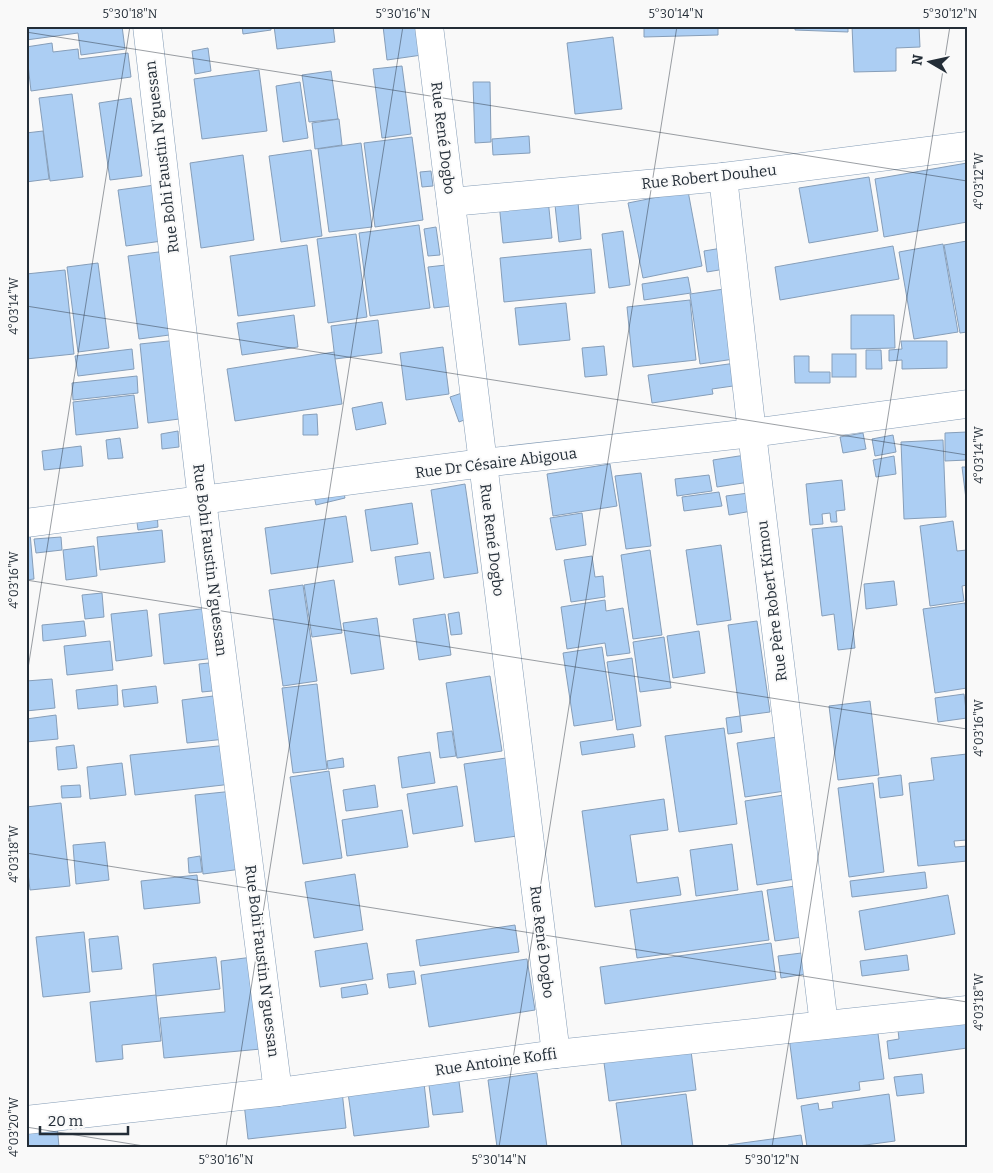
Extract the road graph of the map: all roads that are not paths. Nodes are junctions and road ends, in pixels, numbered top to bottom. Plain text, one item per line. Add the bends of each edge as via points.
1 (146, 26) edge
2 (429, 26) edge
3 (967, 146) edge
4 (723, 177) junction
5 (452, 202) junction
6 (967, 404) edge
7 (752, 434) junction
8 (483, 463) junction
9 (202, 500) junction
10 (26, 523) edge
11 (967, 1010) edge
12 (824, 1025) junction
13 (556, 1054) junction
14 (278, 1092) junction
15 (26, 1120) edge

1 - 9 street, Rue Bohi Faustin N'guessan
2 - 5 street, Rue René Dogbo
3 - 4 street, Rue Robert Douheu
4 - 5 street, Rue Robert Douheu
4 - 7 street, Rue Père Robert Kimou
5 - 8 street, Rue René Dogbo
6 - 7 street, Rue Dr Césaire Abigoua
7 - 8 street, Rue Dr Césaire Abigoua
7 - 12 street, Rue Père Robert Kimou
8 - 9 street, Rue Dr Césaire Abigoua
8 - 13 street, Rue René Dogbo
9 - 10 street, Rue Dr Césaire Abigoua
9 - 14 street, Rue Bohi Faustin N'guessan
11 - 12 street, Rue Antoine Koffi
12 - 13 street, Rue Antoine Koffi
13 - 14 street, Rue Antoine Koffi
14 - 15 street, Rue Antoine Koffi

